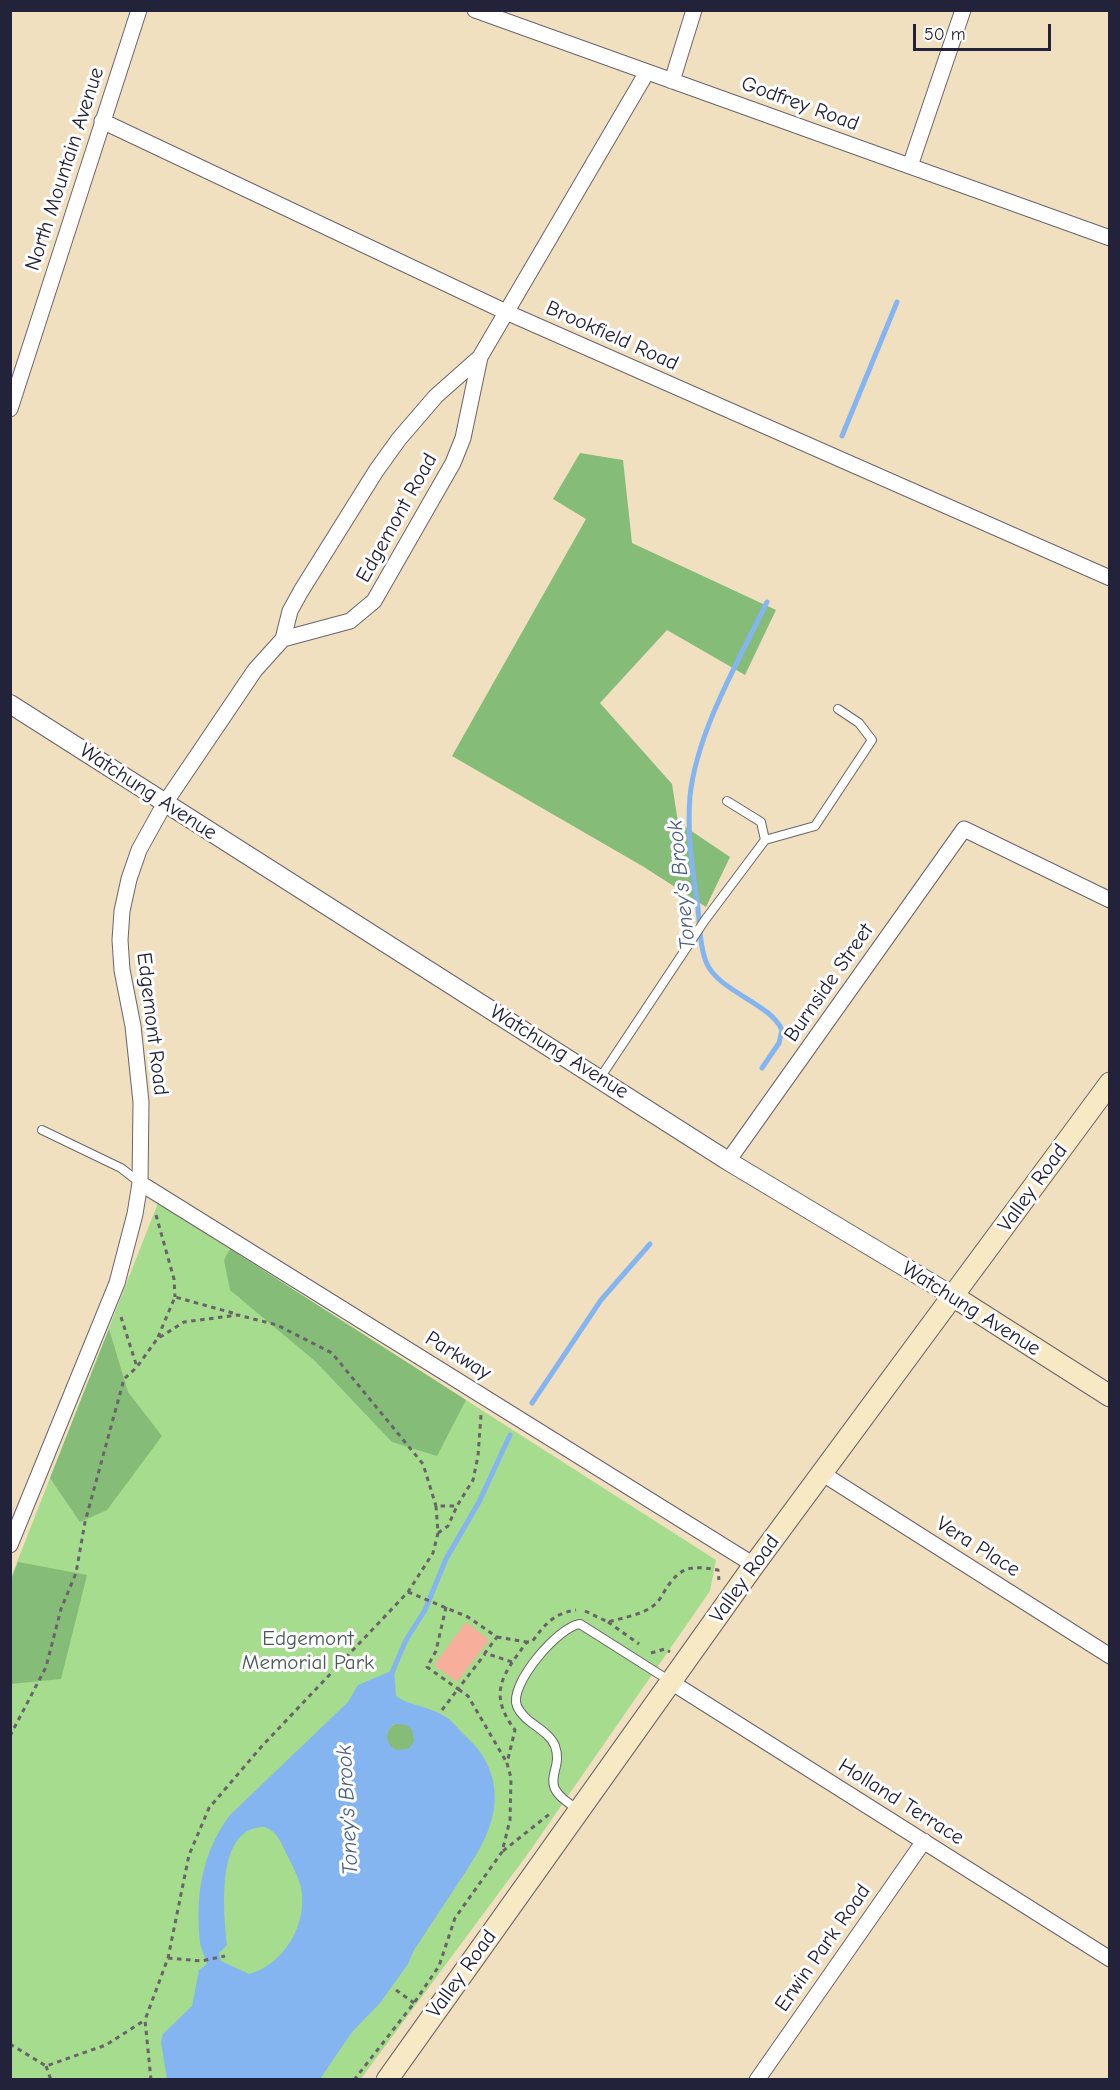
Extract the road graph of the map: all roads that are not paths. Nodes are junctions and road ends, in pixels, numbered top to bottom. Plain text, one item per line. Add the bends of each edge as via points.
1 (139, 10) edge
2 (475, 10) edge
3 (694, 10) edge
4 (963, 10) edge
5 (647, 72) junction
6 (672, 81) junction
7 (102, 121) junction
8 (910, 166) junction
9 (1110, 238) edge
10 (506, 312) junction
11 (480, 357) junction
12 (10, 409) edge
13 (1110, 578) edge
14 (283, 639) junction
15 (10, 704) edge
16 (838, 709) dead end
17 (727, 801) dead end
18 (165, 803) junction
19 (765, 840) junction
20 (1110, 900) edge
21 (600, 1078) junction
22 (1110, 1083) edge
23 (42, 1130) dead end
24 (728, 1161) junction
25 (140, 1183) junction
26 (953, 1296) junction
27 (1110, 1396) edge
28 (823, 1474) junction
29 (10, 1545) edge
30 (754, 1565) junction
31 (1110, 1656) edge
32 (671, 1682) junction
33 (579, 1810) junction
34 (924, 1841) junction
35 (1110, 1959) edge
36 (387, 2079) edge
37 (756, 2079) edge

1 - 7 street, North Mountain Avenue
2 - 5 street, Godfrey Road
3 - 6 street
4 - 8 street
5 - 6 street, Godfrey Road
5 - 10 street, Edgemont Road
6 - 8 street, Godfrey Road
7 - 10 street, Brookfield Road
7 - 12 street, North Mountain Avenue
8 - 9 street, Godfrey Road
10 - 11 street, Edgemont Road
10 - 13 street, Brookfield Road
11 - 14 street, Edgemont Road via 436,396 376,471 301,591 290,611
11 - 14 street, Edgemont Road via 463,438 453,463 374,601 363,613 336,627
14 - 18 street, Edgemont Road via 255,670
15 - 18 street, Watchung Avenue
16 - 19 lane via 859,723 872,740 815,826
17 - 19 lane via 761,822
18 - 21 street, Watchung Avenue
18 - 25 street, Edgemont Road via 139,850 122,911 122,970 141,1102
19 - 21 lane via 705,920
20 - 24 street, Burnside Street via 964,829
21 - 24 street, Watchung Avenue
22 - 26 main road, Valley Road
23 - 25 lane via 121,1168
24 - 26 street, Watchung Avenue
25 - 29 street, Edgemont Road via 129,1247 117,1283
25 - 30 street, Parkway
26 - 27 main road, Watchung Avenue
26 - 28 main road, Valley Road
28 - 30 main road, Valley Road
28 - 31 street, Vera Place
30 - 32 main road, Valley Road
32 - 33 main road, Valley Road
32 - 33 lane via 580,1624 572,1625 553,1639 520,1682 515,1695 518,1710 556,1748 554,1787 564,1801
32 - 34 street, Holland Terrace
33 - 36 main road, Valley Road
34 - 35 street, Holland Terrace
34 - 37 street, Erwin Park Road

